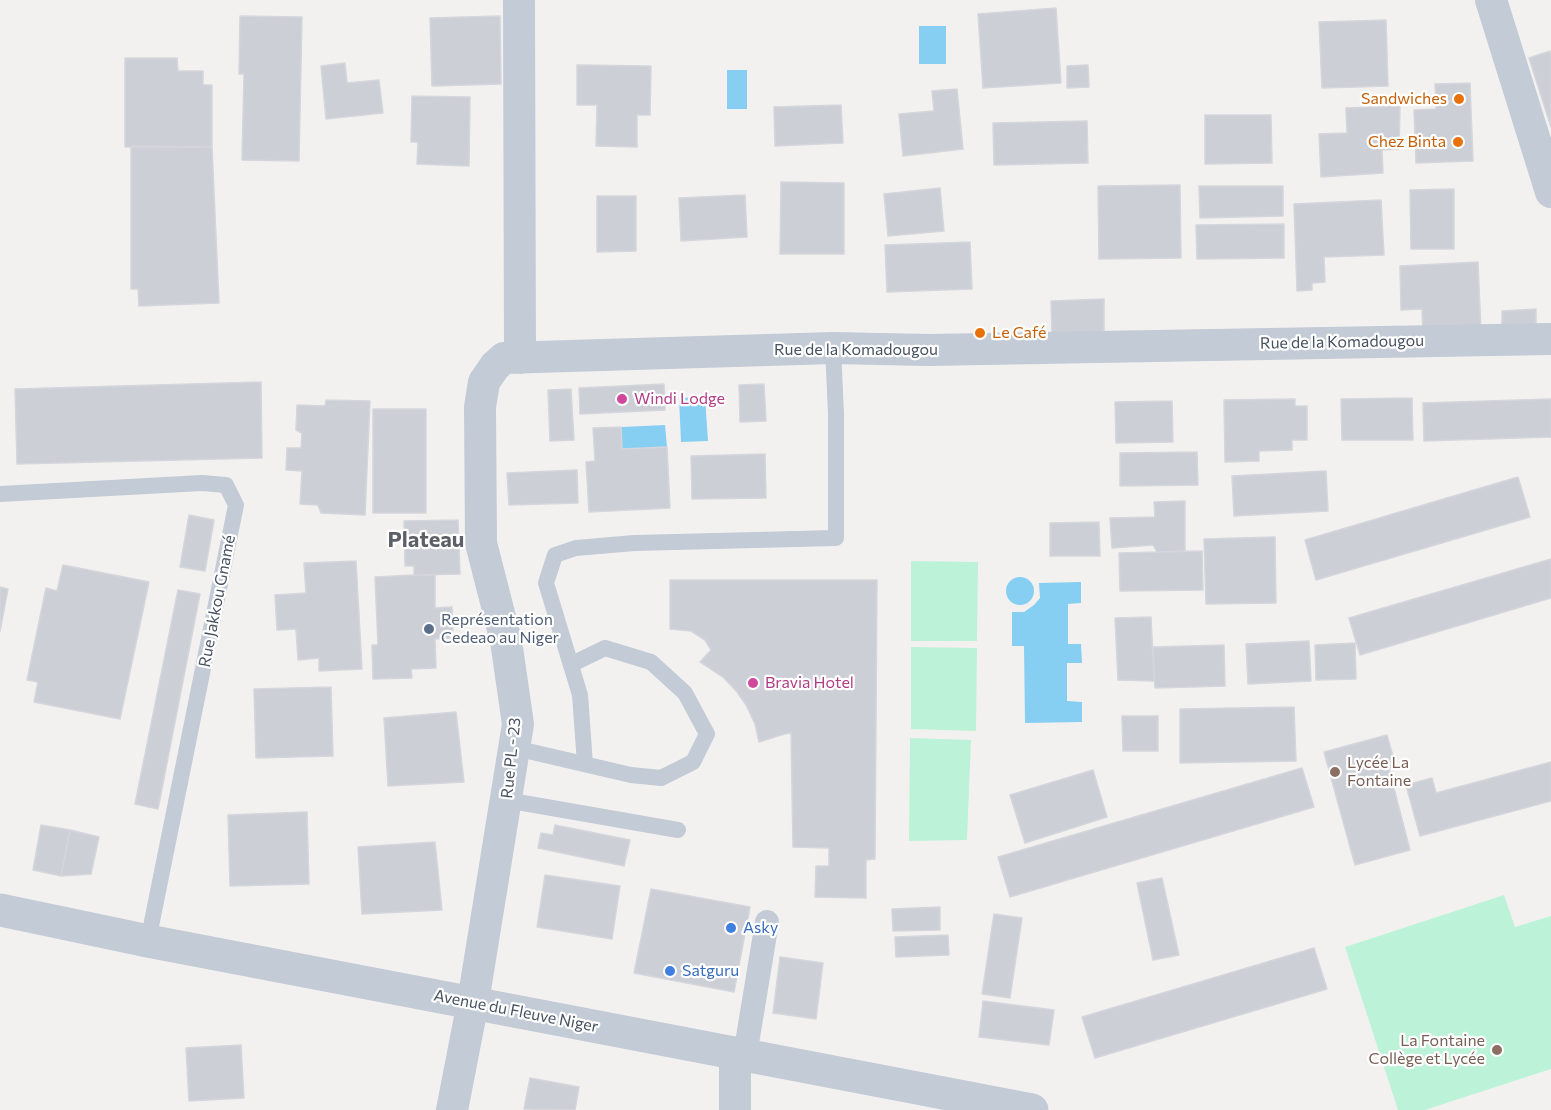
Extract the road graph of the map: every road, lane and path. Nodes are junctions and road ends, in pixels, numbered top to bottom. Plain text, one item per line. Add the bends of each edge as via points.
1 (519, 0) edge
2 (1491, 0) edge
3 (1551, 192) edge
4 (1551, 339) edge
5 (833, 348) junction
6 (520, 358) junction
7 (0, 494) edge
8 (572, 664) junction
9 (515, 748) junction
10 (585, 764) junction
11 (506, 800) junction
12 (678, 830) dead end
13 (0, 910) edge
14 (767, 922) dead end
15 (148, 941) junction
16 (472, 1002) junction
17 (740, 1054) junction
18 (452, 1110) edge
19 (735, 1110) edge
20 (1032, 1110) edge

1 - 6 street
2 - 3 street
4 - 5 street, Rue de la Komadougou
5 - 6 street, Rue de la Komadougou
5 - 8 lane via 836,538 633,543 576,548 555,555 546,583
6 - 9 street, Rue PL - 23 via 504,358 495,366 484,382 480,407 481,543 513,682 518,724
7 - 15 lane, Rue Jakkou Gnamé via 202,483 226,485 236,506
8 - 10 lane via 580,695
8 - 10 lane via 605,648 651,662 685,693 707,734 693,762 661,778
9 - 10 lane
9 - 11 street, Rue PL - 23
11 - 12 lane
11 - 16 street, Rue PL - 23
13 - 15 street, Avenue du Fleuve Niger
14 - 17 street
15 - 16 street, Avenue du Fleuve Niger
16 - 17 street, Avenue du Fleuve Niger
16 - 18 street, Rue PL - 23
17 - 19 street
17 - 20 street, Avenue du Fleuve Niger

